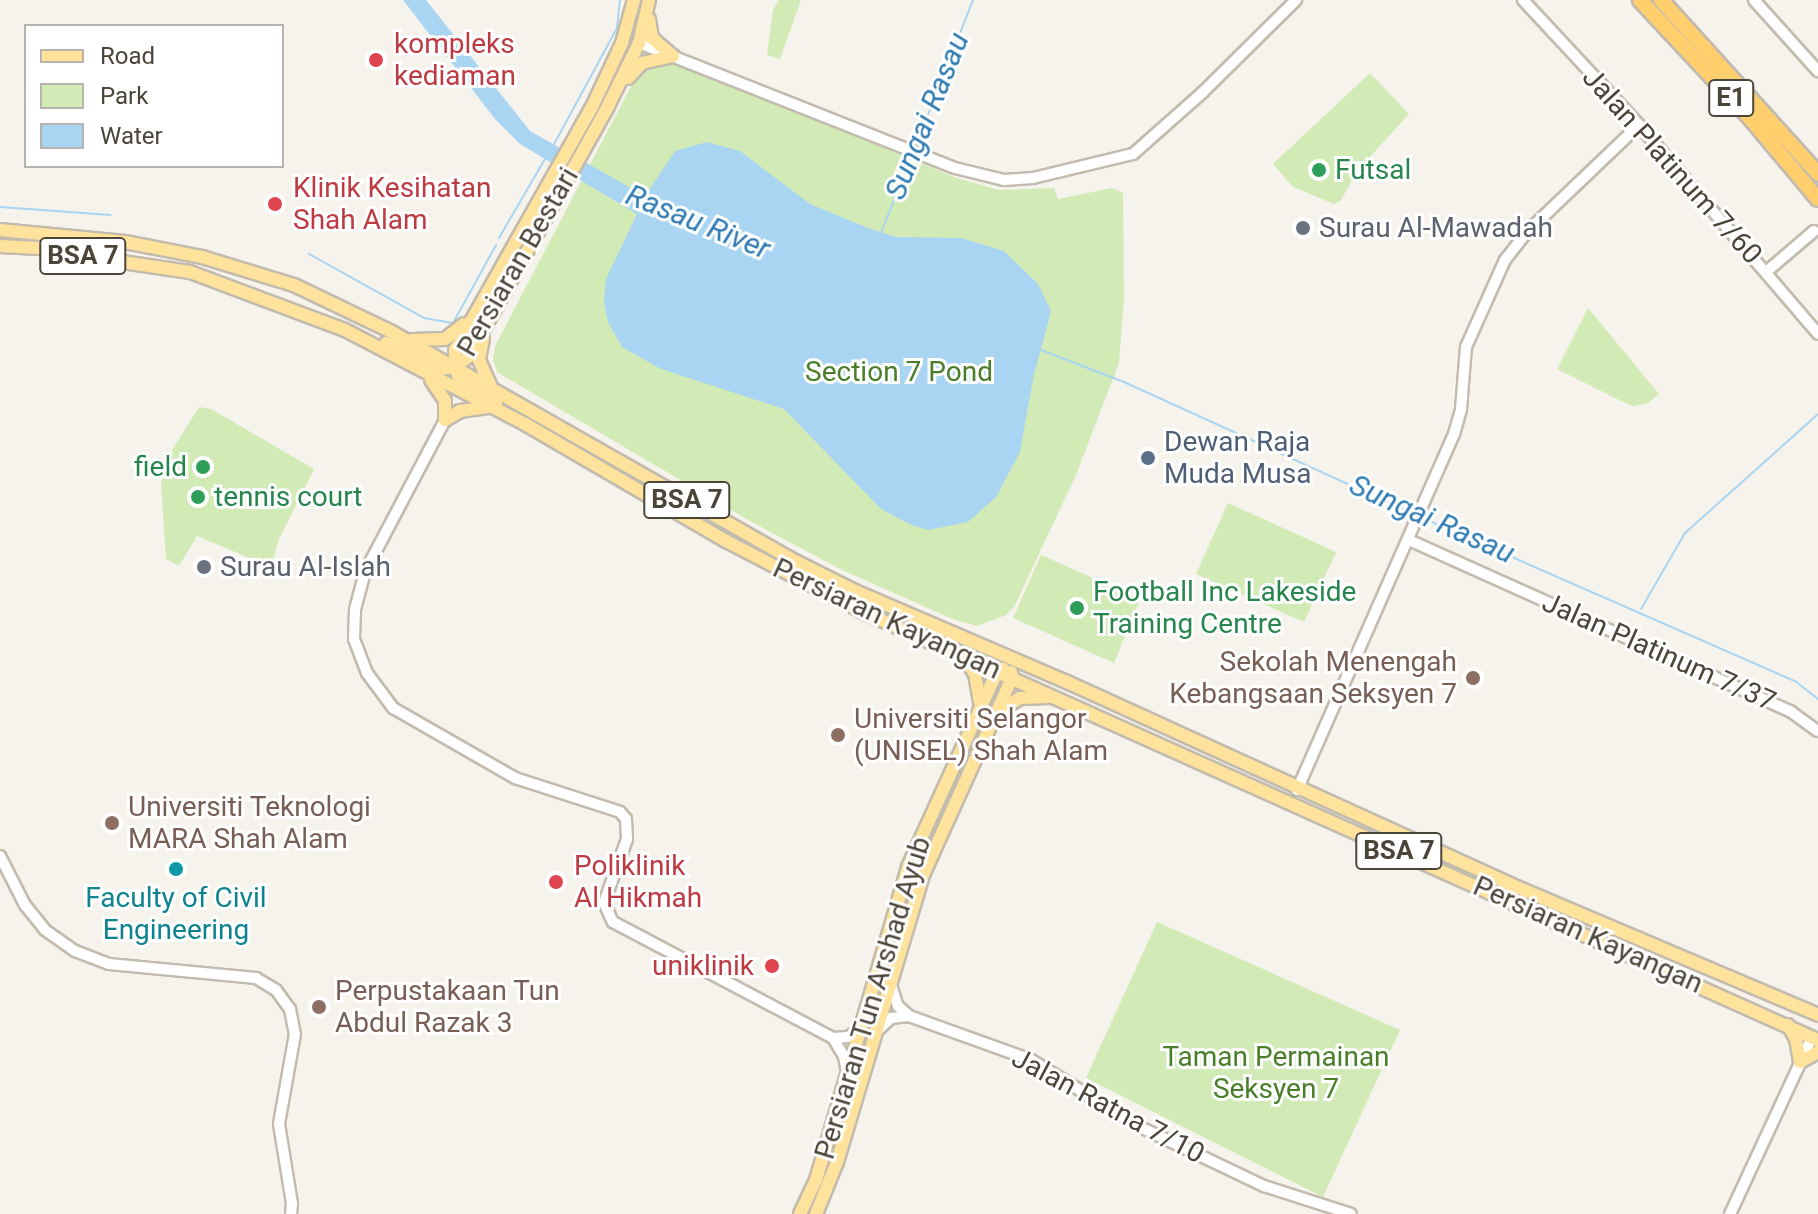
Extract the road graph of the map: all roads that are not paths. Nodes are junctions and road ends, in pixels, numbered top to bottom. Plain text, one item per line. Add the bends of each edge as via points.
1 (634, 0) edge
2 (650, 0) edge
3 (1296, 0) edge
4 (1523, 0) edge
5 (1640, 0) edge
6 (1661, 0) edge
7 (1754, 0) edge
8 (639, 43) junction
9 (673, 56) junction
10 (1818, 71) edge
11 (608, 106) junction
12 (591, 109) junction
13 (1639, 125) junction
14 (1818, 174) edge
15 (1818, 199) edge
16 (0, 230) edge
17 (1814, 231) dead end
18 (125, 242) junction
19 (0, 246) edge
20 (58, 249) junction
21 (167, 268) junction
22 (1766, 272) junction
23 (502, 296) junction
24 (477, 308) junction
25 (345, 330) junction
26 (1818, 334) edge
27 (402, 338) junction
28 (455, 367) junction
29 (426, 375) junction
30 (493, 391) junction
31 (488, 407) junction
32 (445, 420) junction
33 (525, 424) junction
34 (1409, 540) junction
35 (928, 625) junction
36 (965, 658) junction
37 (997, 672) junction
38 (1011, 672) junction
39 (1088, 695) junction
40 (1061, 698) junction
41 (980, 710) junction
42 (1818, 711) edge
43 (995, 714) junction
44 (1815, 728) edge
45 (1297, 790) junction
46 (0, 856) edge
47 (891, 979) junction
48 (1799, 1009) junction
49 (1818, 1015) edge
50 (909, 1016) junction
51 (1787, 1024) junction
52 (861, 1028) junction
53 (874, 1034) junction
54 (1816, 1036) edge
55 (833, 1038) junction
56 (1818, 1052) edge
57 (1800, 1062) junction
58 (847, 1077) junction
59 (291, 1214) edge
60 (800, 1214) edge
61 (816, 1214) edge
62 (1351, 1214) edge
63 (1730, 1214) edge

1 - 12 main road, Persiaran Bestari via 622,43
2 - 8 main road, Persiaran Bestari
2 - 9 main road via 652,38
3 - 9 street via 1133,154 1033,178 1004,180 923,155
4 - 13 street, Jalan Platinum 7/60
5 - 15 highway, E1
6 - 14 highway, E1
7 - 10 street
8 - 9 street
8 - 11 main road, Persiaran Bestari
8 - 12 main road via 625,55
9 - 11 main road via 642,63
11 - 23 main road, Persiaran Bestari
12 - 24 main road, Persiaran Bestari
13 - 22 street, Jalan Platinum 7/60
13 - 34 street via 1525,234 1505,260 1466,347 1458,421
16 - 18 main road, Persiaran Kayangan / BSA 7
17 - 22 street
18 - 20 main road via 104,250
18 - 21 main road via 134,254
18 - 27 main road, Persiaran Kayangan / BSA 7 via 248,269 294,285
19 - 20 main road, Persiaran Kayangan / BSA 7
20 - 21 main road, Persiaran Kayangan / BSA 7
21 - 25 main road, Persiaran Kayangan / BSA 7 via 266,298
22 - 26 street, Jalan Platinum 7/60
23 - 28 main road, Persiaran Bestari via 468,357
23 - 30 main road via 480,346 483,373
24 - 27 main road via 445,339
24 - 28 main road, Persiaran Bestari via 455,350
25 - 28 main road via 440,369
25 - 29 main road, Persiaran Kayangan / BSA 7
27 - 28 main road, Persiaran Kayangan / BSA 7
28 - 30 main road, Persiaran Kayangan / BSA 7
28 - 33 main road via 461,383
29 - 31 main road, Persiaran Kayangan / BSA 7
29 - 32 main road via 445,401
30 - 35 main road, Persiaran Kayangan / BSA 7 via 797,562
31 - 32 main road via 460,411
31 - 33 main road, Persiaran Kayangan / BSA 7
32 - 55 street via 365,572 354,639 367,673 393,708 515,778 624,815 627,839 604,903 608,916 620,928
33 - 36 main road, Persiaran Kayangan / BSA 7 via 803,582
34 - 44 street, Jalan Platinum 7/37 via 1790,711
34 - 45 street
35 - 38 main road
35 - 39 main road, Persiaran Kayangan / BSA 7
36 - 37 main road, Persiaran Kayangan / BSA 7
36 - 41 main road via 980,688
37 - 38 main road
37 - 41 main road, Persiaran Tun Arshad Ayub
38 - 39 main road
38 - 40 main road, Persiaran Kayangan / BSA 7
38 - 43 main road, Persiaran Tun Arshad Ayub
39 - 45 main road, Persiaran Kayangan / BSA 7
40 - 43 main road via 1020,698
40 - 51 main road, Persiaran Kayangan / BSA 7
41 - 52 main road, Persiaran Tun Arshad Ayub via 908,867
42 - 44 street
43 - 47 main road, Persiaran Tun Arshad Ayub via 923,875
45 - 48 main road, Persiaran Kayangan / BSA 7
46 - 59 street via 25,905 45,930 75,951 109,964 256,978 276,990 290,1009 295,1034 279,1124
47 - 50 street via 893,997
47 - 53 main road, Persiaran Tun Arshad Ayub
48 - 49 main road, Persiaran Kayangan / BSA 7
48 - 54 main road
50 - 53 street via 891,1018
50 - 62 street, Jalan Ratna 7/10 via 1031,1060 1138,1126 1264,1186
51 - 54 main road, Persiaran Kayangan / BSA 7
51 - 57 main road
52 - 55 street via 848,1037
52 - 58 main road, Persiaran Tun Arshad Ayub
53 - 61 main road, Persiaran Tun Arshad Ayub via 837,1162
54 - 57 street
55 - 58 street via 844,1056
56 - 57 main road
57 - 63 street
58 - 60 main road, Persiaran Tun Arshad Ayub via 816,1180

